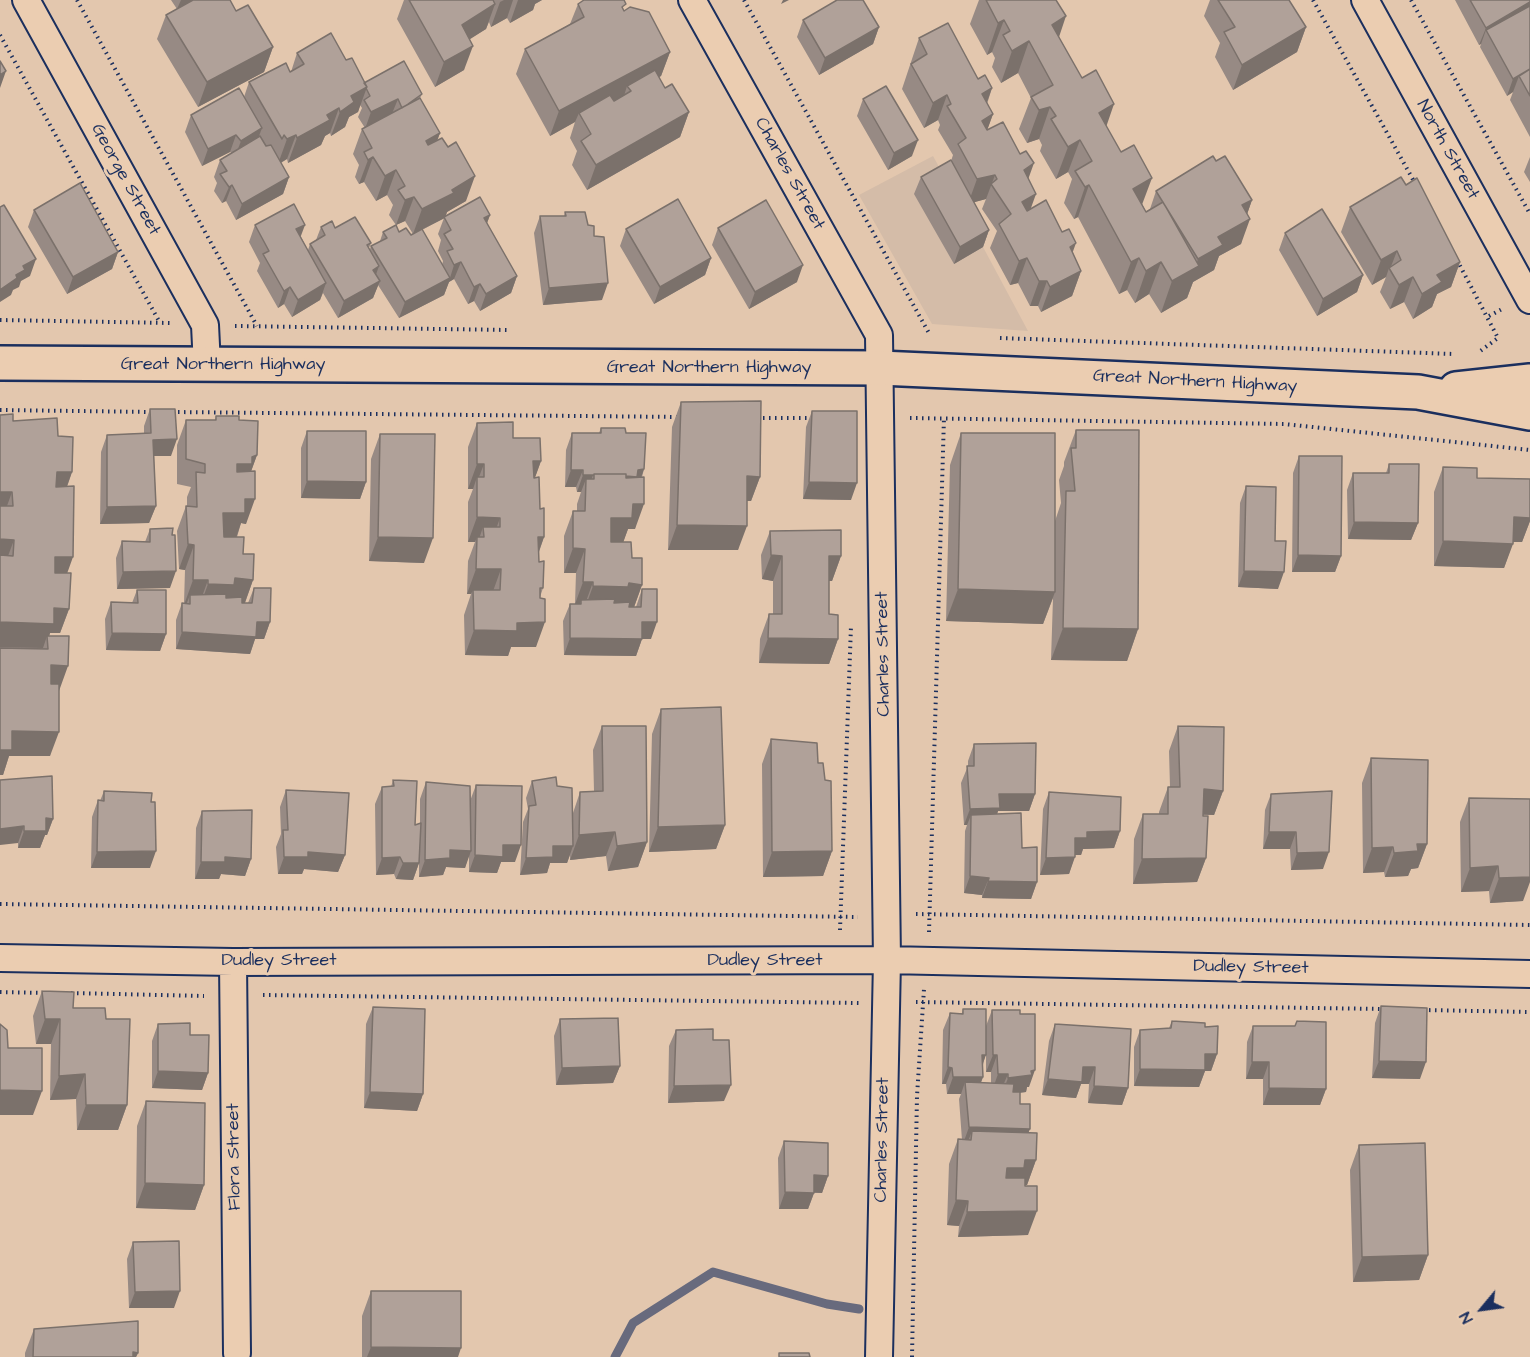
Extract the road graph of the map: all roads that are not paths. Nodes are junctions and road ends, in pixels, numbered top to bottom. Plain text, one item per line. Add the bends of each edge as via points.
1 (26, 0) edge
2 (692, 0) edge
3 (1365, 0) edge
4 (1530, 300) edge
5 (0, 363) edge
6 (207, 366) junction
7 (880, 368) junction
8 (1530, 381) edge
9 (1418, 392) junction
10 (1530, 413) edge
11 (0, 958) edge
12 (887, 960) junction
13 (233, 962) junction
14 (1530, 974) edge
15 (237, 1353) dead end
16 (879, 1357) edge

1 - 6 street, George Street via 205,325
2 - 7 street, Charles Street via 879,334
3 - 4 street, North Street
5 - 6 main road, Great Northern Highway
6 - 7 main road, Great Northern Highway
7 - 9 main road, Great Northern Highway
7 - 12 street, Charles Street
8 - 9 main road, Great Northern Highway
9 - 10 main road, Great Northern Highway
11 - 13 street, Dudley Street
12 - 13 street, Dudley Street
12 - 14 street, Dudley Street
12 - 16 street, Charles Street
13 - 15 street, Flora Street

